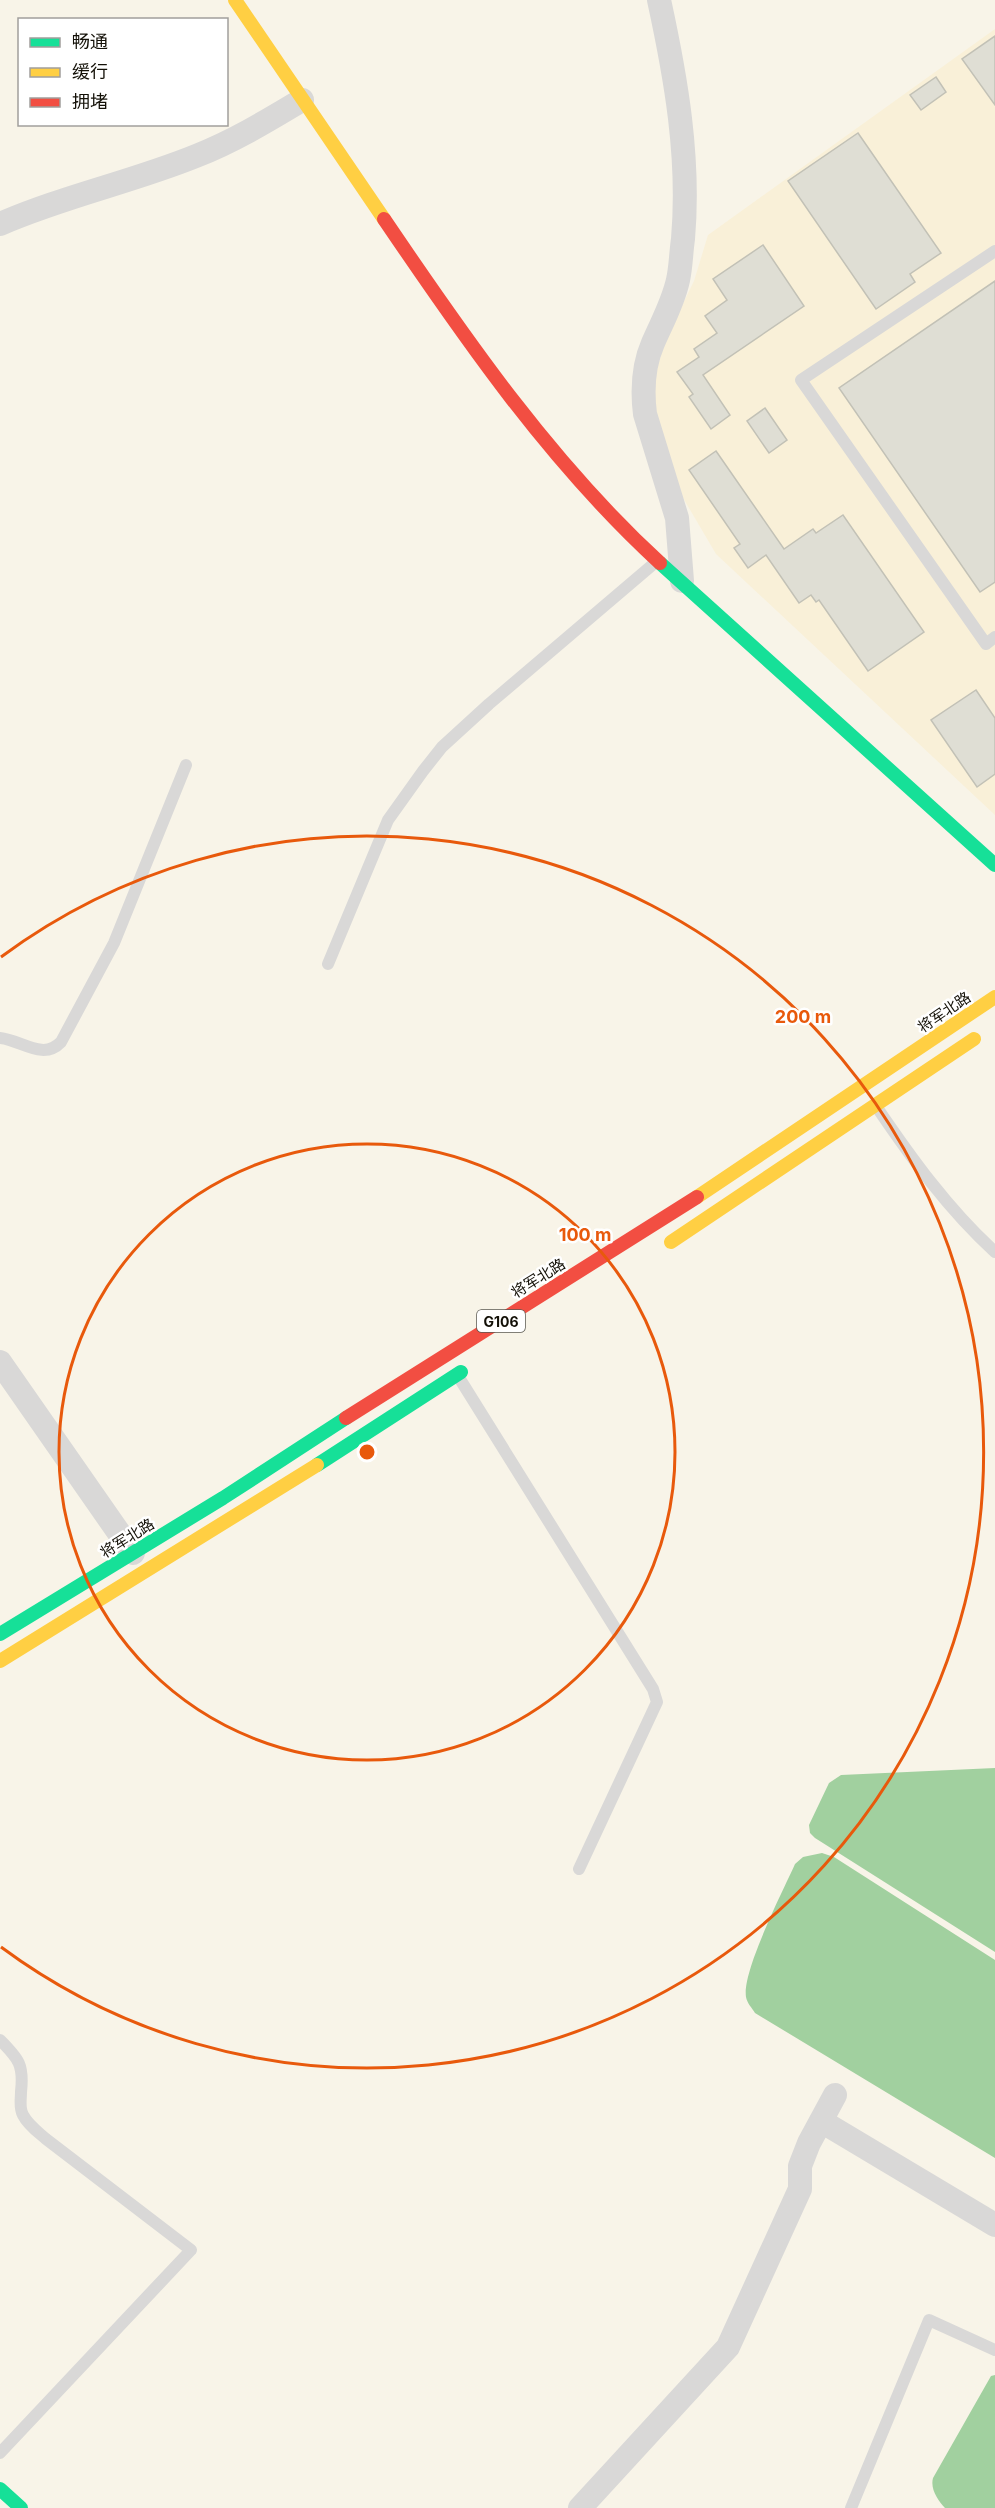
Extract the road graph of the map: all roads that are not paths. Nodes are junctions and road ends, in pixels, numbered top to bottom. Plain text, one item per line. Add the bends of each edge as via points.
1 (234, 0) edge
2 (658, 0) edge
3 (302, 100) junction
4 (0, 224) edge
5 (995, 251) edge
6 (657, 560) junction
7 (682, 581) junction
8 (995, 637) edge
9 (186, 765) dead end
10 (995, 865) edge
11 (328, 964) dead end
12 (995, 997) edge
13 (985, 1032) dead end
14 (0, 1038) edge
15 (876, 1105) junction
16 (655, 1251) dead end
17 (995, 1252) edge
18 (0, 1362) edge
19 (477, 1362) dead end
20 (457, 1375) junction
21 (133, 1553) junction
22 (0, 1634) edge
23 (0, 1661) edge
24 (579, 1869) dead end
25 (0, 2040) edge
26 (835, 2095) dead end
27 (821, 2121) junction
28 (995, 2225) edge
29 (995, 2350) edge
30 (0, 2453) edge
31 (0, 2489) edge
32 (21, 2508) edge
33 (580, 2508) edge
34 (851, 2508) edge

1 - 3 main road
2 - 7 street via 678,98 686,202 679,278 648,357 643,398 677,518
3 - 4 street via 244,135 194,157
3 - 6 main road via 500,385 601,506
5 - 8 lane via 801,380 986,644
6 - 7 main road
6 - 11 lane via 442,747 388,820
7 - 10 main road
9 - 14 lane via 114,943 61,1042 45,1052
12 - 21 main road, 将军北路 / G106 via 672,1213
13 - 15 main road
15 - 16 main road
15 - 17 lane via 923,1174
18 - 21 street
19 - 20 main road
20 - 23 main road via 236,1518
20 - 24 lane via 653,1689 657,1702
21 - 22 main road, 将军北路 / G106
25 - 30 lane via 21,2066 20,2105 29,2123 191,2250
26 - 27 street
27 - 28 street
27 - 33 street via 800,2166 800,2189 728,2347
29 - 34 lane via 929,2320
31 - 32 main road

